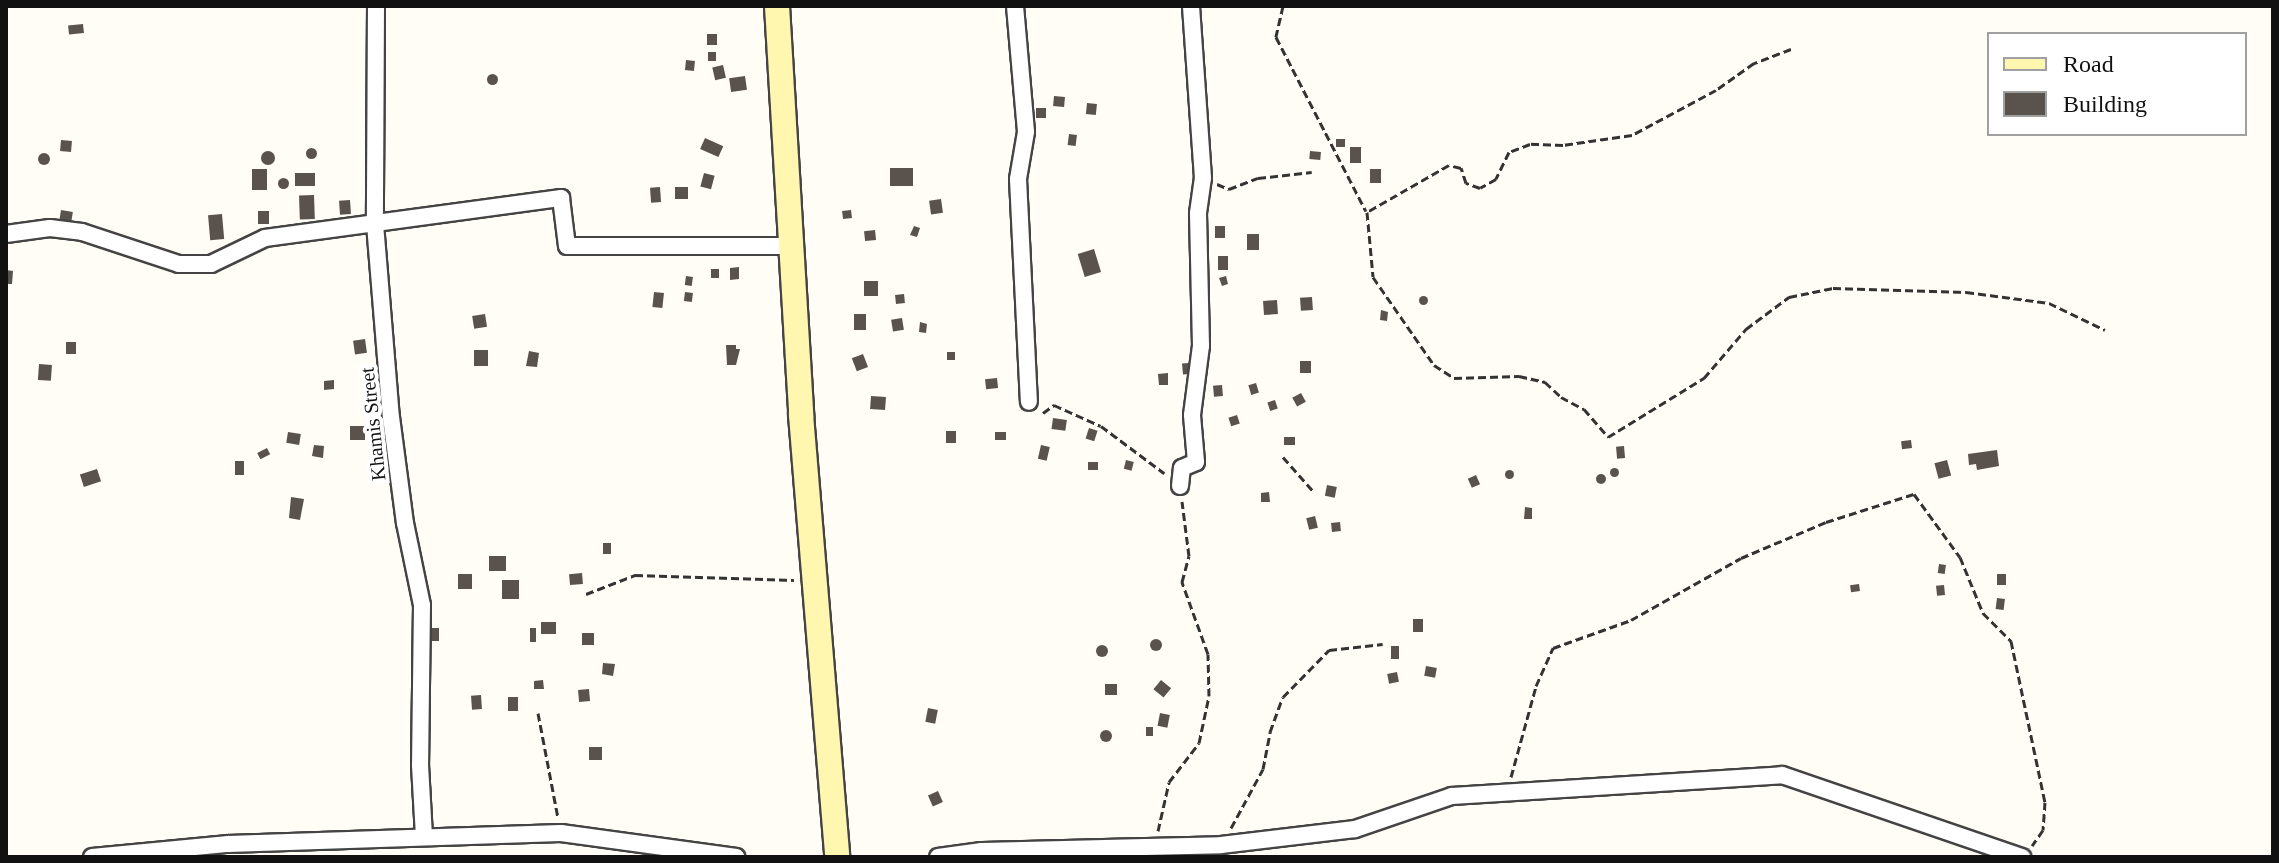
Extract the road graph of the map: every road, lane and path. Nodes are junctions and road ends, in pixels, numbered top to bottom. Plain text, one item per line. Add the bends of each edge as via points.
1 (376, 6) edge
2 (777, 6) edge
3 (1015, 6) edge
4 (1191, 6) edge
5 (1283, 6) edge
6 (1791, 49) dead end
7 (1312, 172) dead end
8 (1203, 178) junction
9 (1367, 212) junction
10 (375, 224) junction
11 (6, 234) edge
12 (791, 246) junction
13 (2105, 330) dead end
14 (1029, 402) joint
15 (1283, 457) dead end
16 (1180, 486) junction
17 (1314, 492) dead end
18 (815, 580) junction
19 (586, 594) dead end
20 (1383, 644) dead end
21 (538, 713) dead end
22 (1507, 793) junction
23 (561, 833) junction
24 (424, 836) junction
25 (1154, 846) junction
26 (1228, 851) edge
27 (2026, 853) edge
28 (92, 857) edge
29 (736, 857) edge
30 (837, 857) edge
31 (938, 857) edge

1 - 10 street, Khamis Street
2 - 12 street
3 - 14 street via 1026,132 1018,179
4 - 8 street
5 - 9 path via 1276,37
6 - 9 path via 1754,63 1632,135 1530,144 1509,152 1496,179 1480,188 1466,183 1461,168 1449,165
7 - 8 path via 1258,178 1229,189
8 - 16 street via 1198,213 1201,346 1192,415 1196,462 1182,468
9 - 13 path via 1373,277 1434,365 1454,378 1519,376 1545,382 1584,409 1608,437 1704,378 1746,329 1789,297 1833,288 1966,292 2049,303
10 - 11 street via 265,238 211,264 179,264 82,232 50,228
10 - 12 street via 561,198 567,246
10 - 24 street, Khamis Street via 391,417 422,605
12 - 18 street
14 - 16 path via 1044,414 1054,405 1101,426
15 - 17 path
16 - 25 path via 1189,556 1182,582 1208,654 1209,696 1199,743 1169,782
18 - 19 path via 635,575
18 - 30 street
20 - 26 path via 1329,650 1283,697 1263,769
21 - 23 path
22 - 26 street via 1452,796 1355,829
22 - 27 street via 1782,775
22 - 27 path via 1536,686 1553,648 1631,620 1741,558 1826,522 1914,494 1960,557 1983,613 2011,641 2045,802 2043,830
23 - 24 street
23 - 29 street
24 - 28 street via 228,844
25 - 26 street
25 - 31 street

